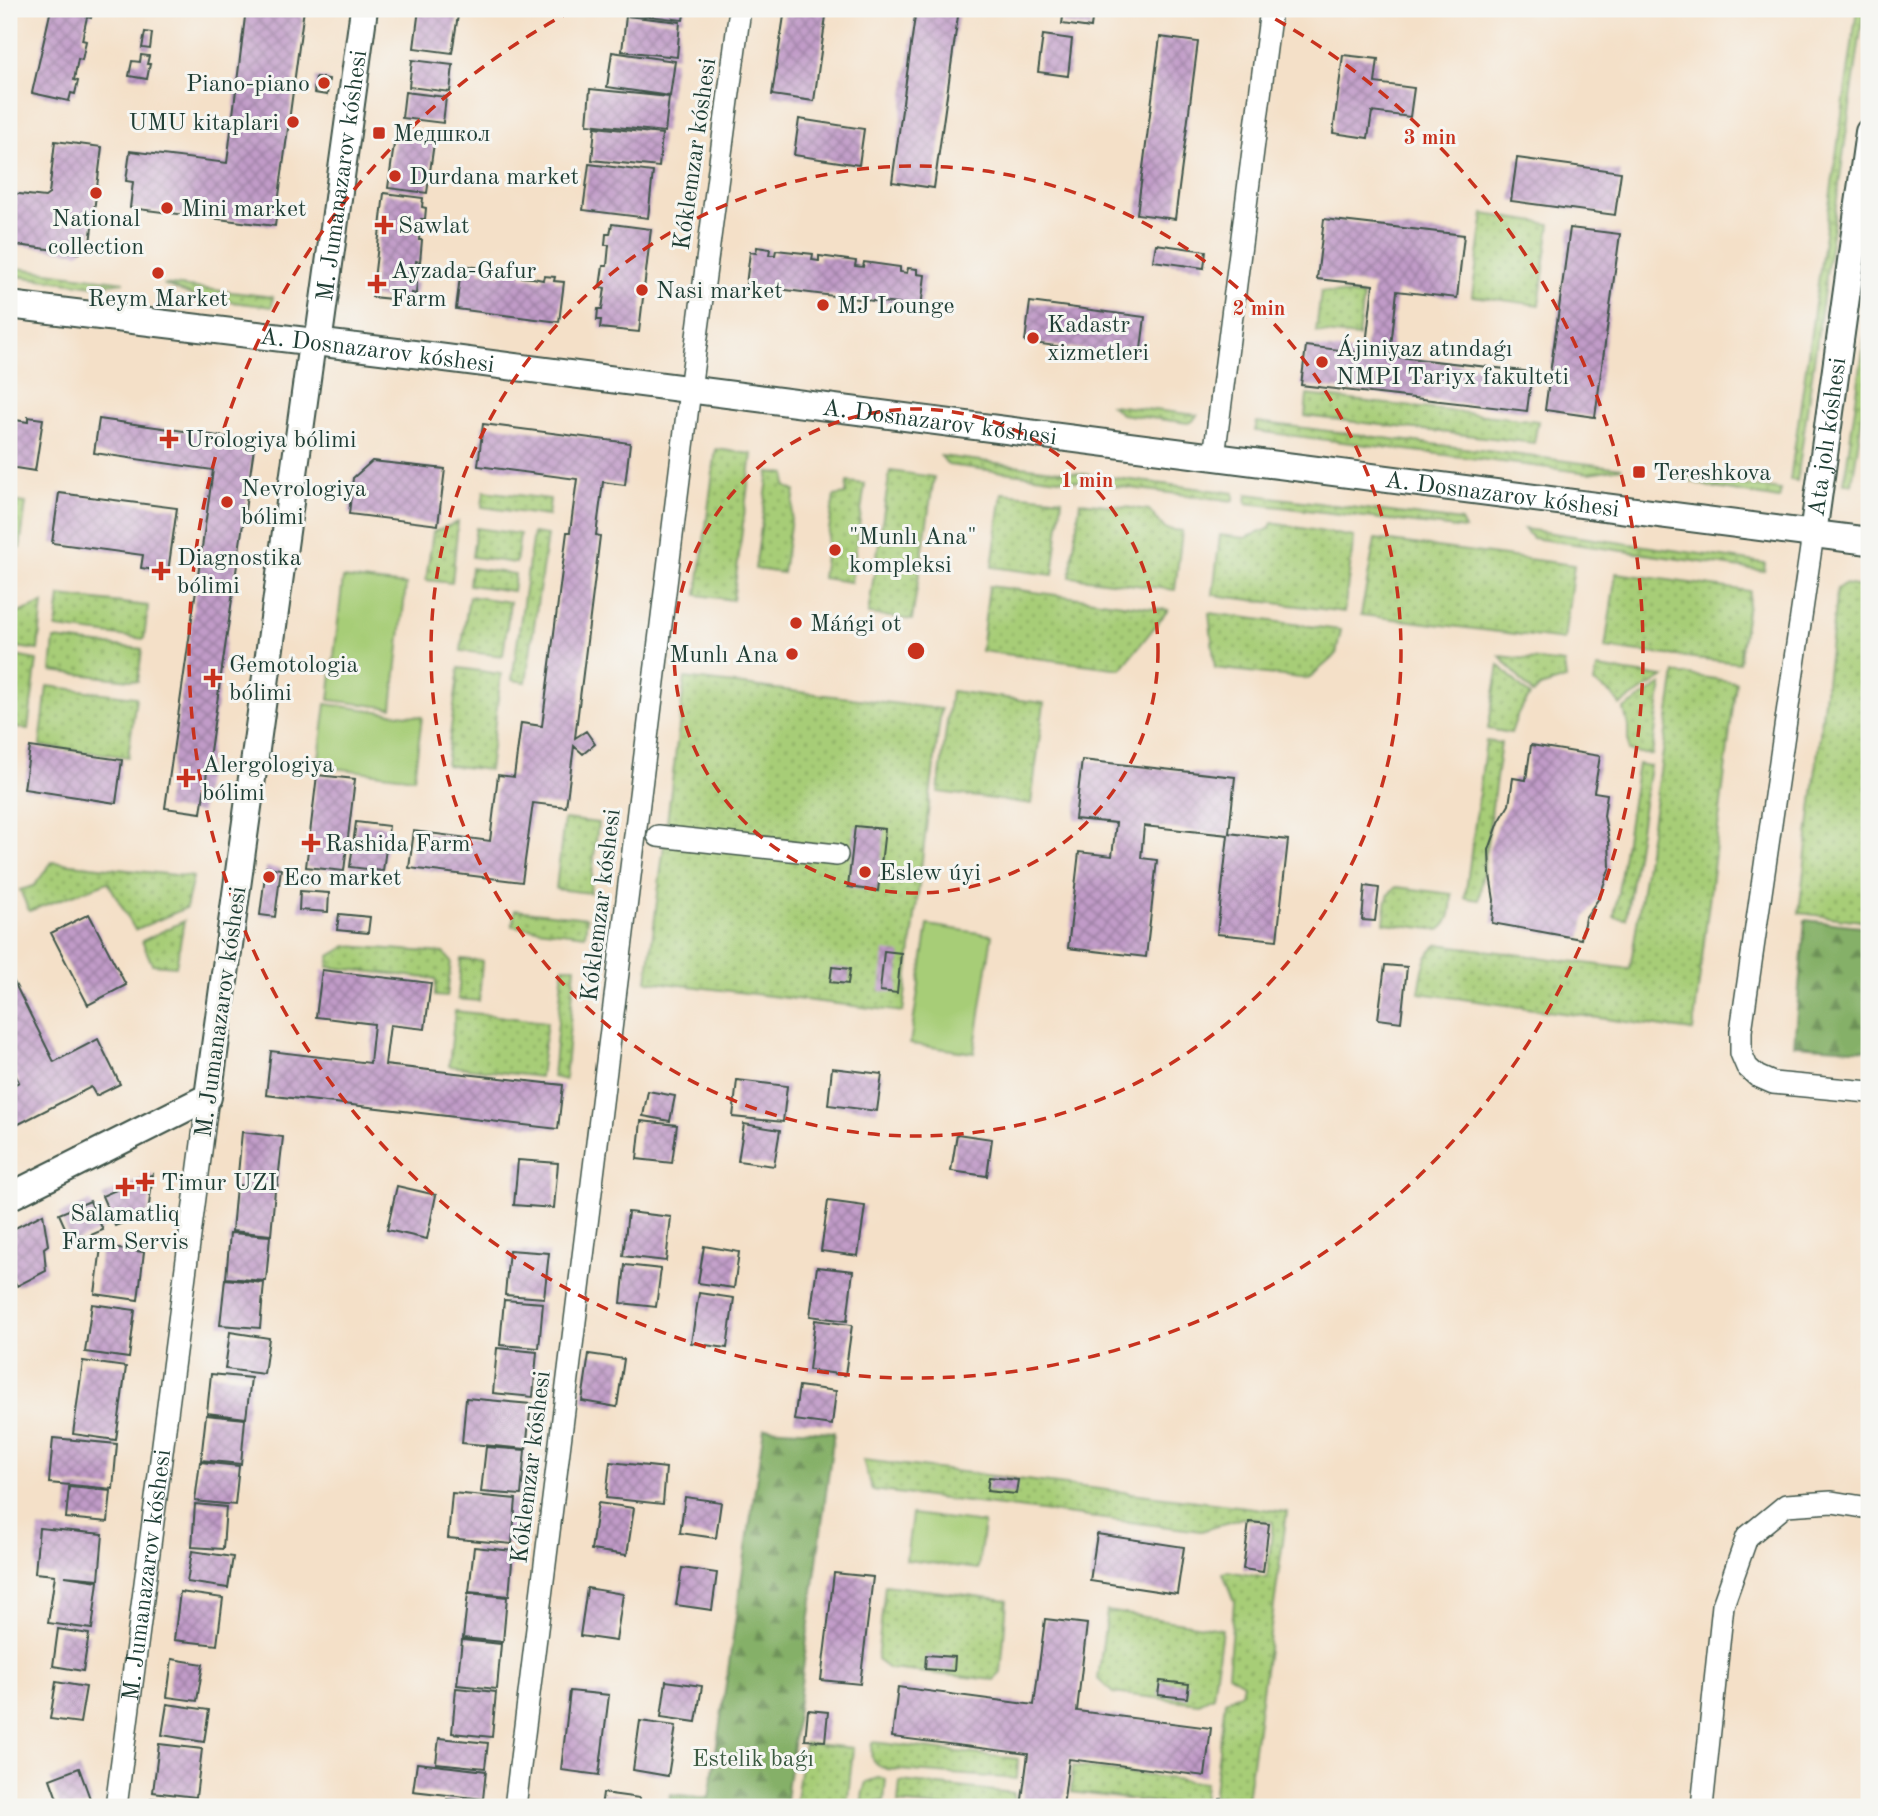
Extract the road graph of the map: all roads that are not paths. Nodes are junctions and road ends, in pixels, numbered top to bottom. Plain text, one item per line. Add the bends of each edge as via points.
1 (364, 9) edge
2 (740, 9) edge
3 (1271, 9) edge
4 (1869, 132) edge
5 (9, 305) edge
6 (315, 343) junction
7 (690, 390) junction
8 (1214, 457) junction
9 (1813, 534) junction
10 (1869, 541) edge
11 (657, 836) dead end
12 (837, 855) dead end
13 (1869, 1092) edge
14 (208, 1097) junction
15 (9, 1197) edge
16 (1869, 1508) edge
17 (117, 1807) edge
18 (515, 1807) edge
19 (1702, 1807) edge

1 - 6 main road, M. Jumanazarov kóshesi
2 - 7 street, Kóklemzar kóshesi
3 - 8 street
4 - 9 main road, Ata jolı kóshesi
5 - 6 main road, A. Dosnazarov kóshesi
6 - 7 main road, A. Dosnazarov kóshesi
6 - 14 main road, M. Jumanazarov kóshesi
7 - 8 main road, A. Dosnazarov kóshesi
7 - 18 street, Kóklemzar kóshesi
8 - 9 main road, A. Dosnazarov kóshesi
9 - 10 main road, A. Dosnazarov kóshesi
9 - 13 street via 1741,1053 1747,1068 1773,1083
11 - 12 street
14 - 15 main road
14 - 17 street, M. Jumanazarov kóshesi
16 - 19 street via 1832,1502 1786,1505 1747,1537 1723,1605

